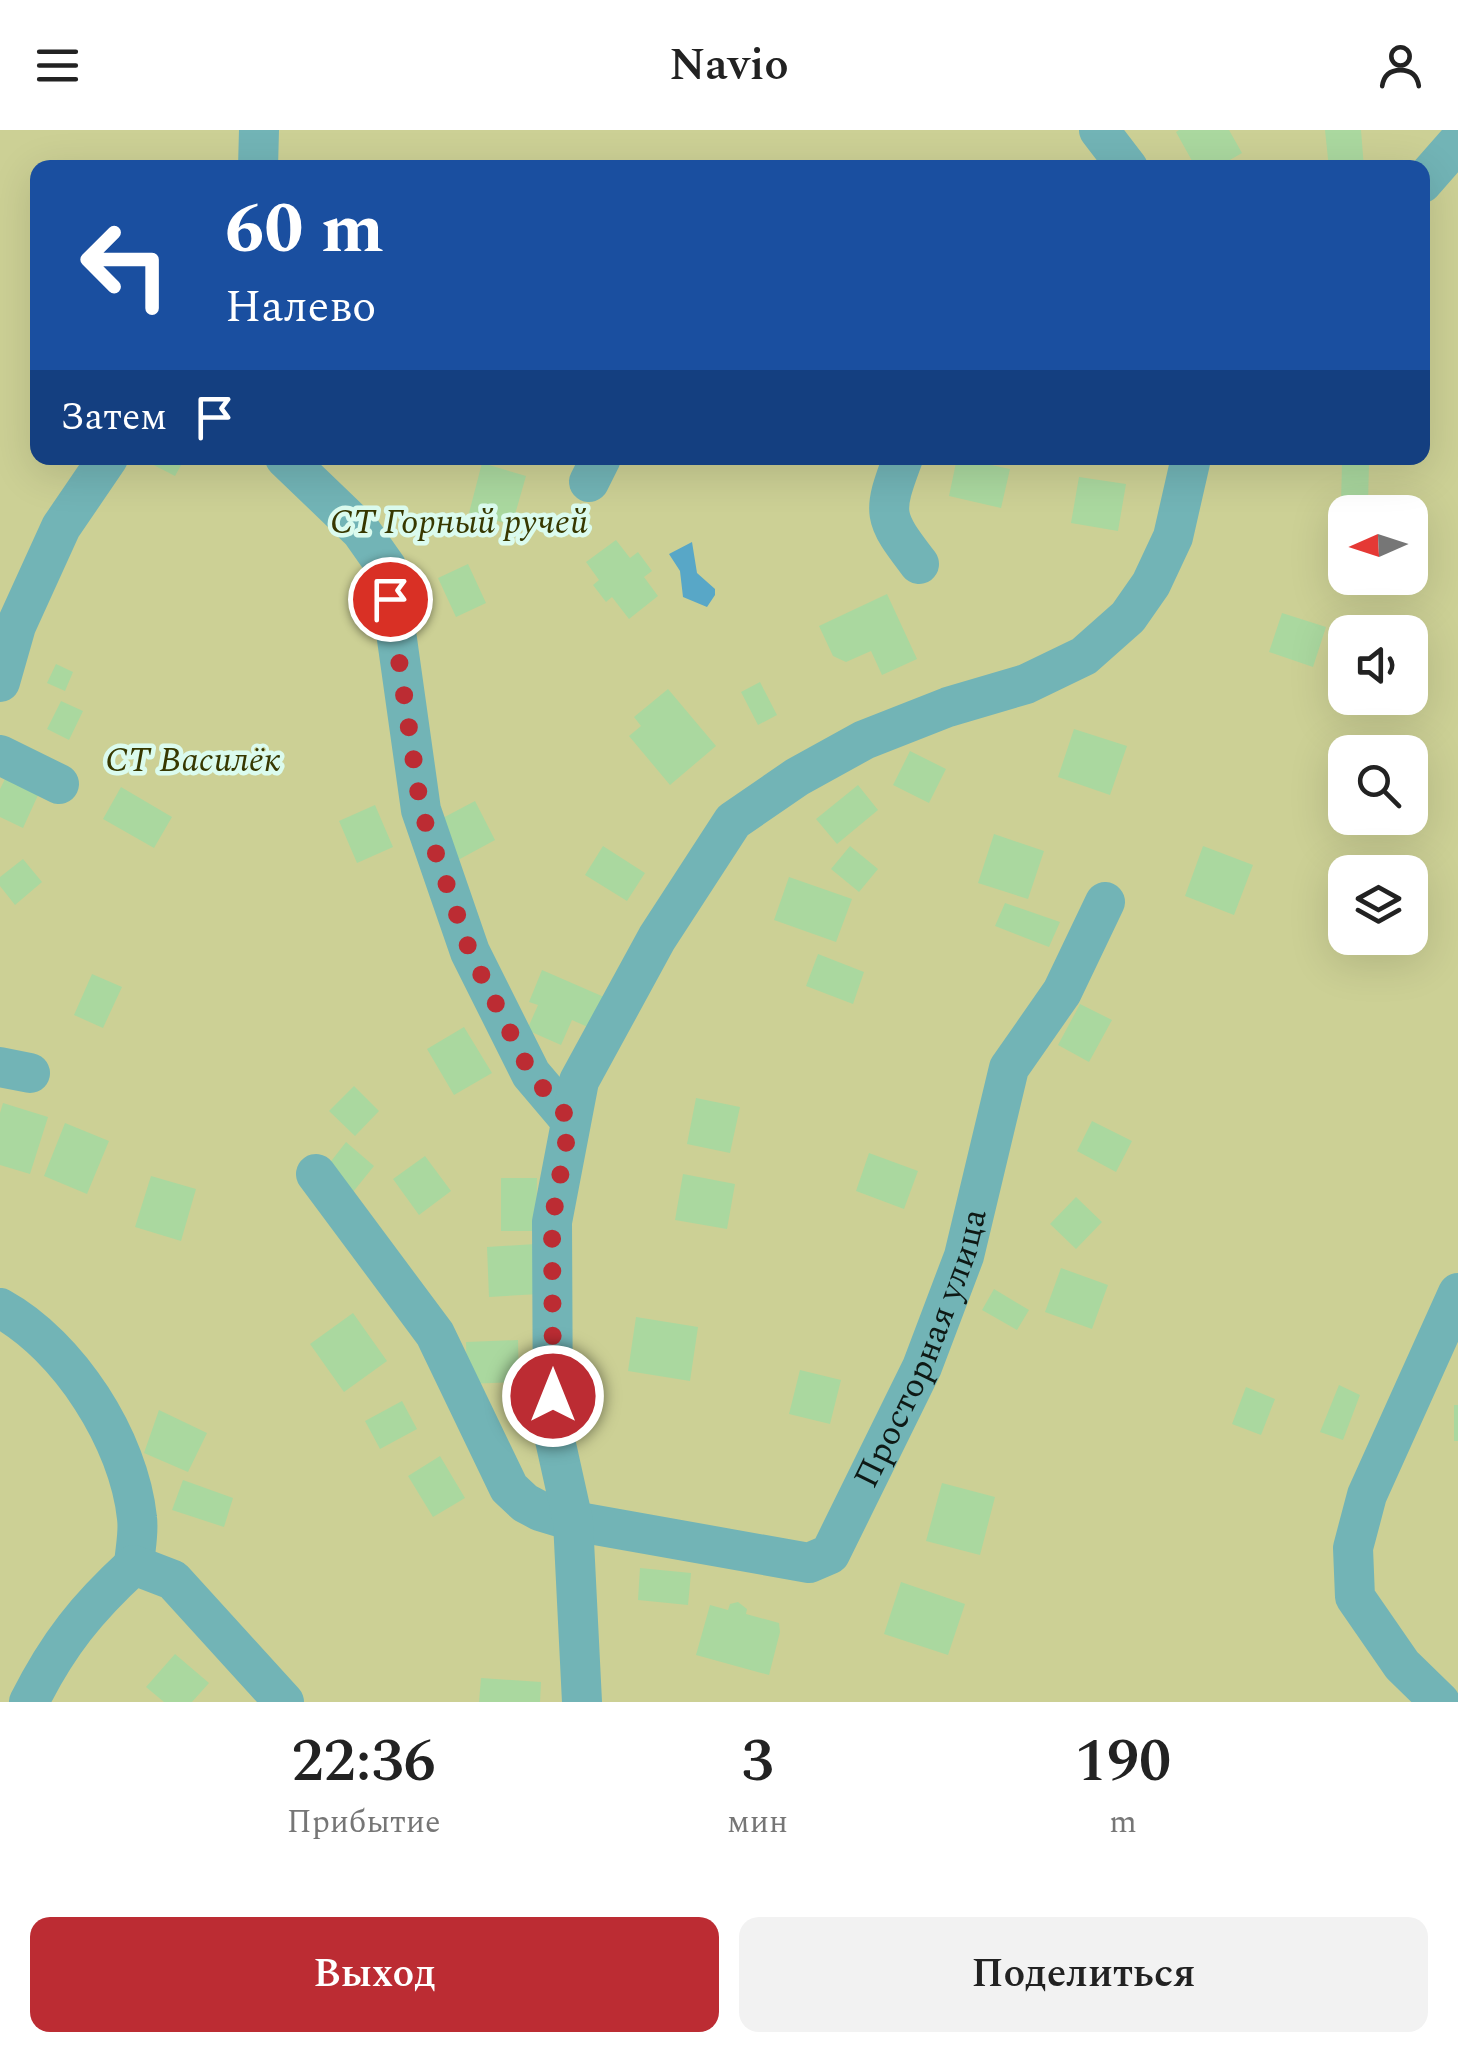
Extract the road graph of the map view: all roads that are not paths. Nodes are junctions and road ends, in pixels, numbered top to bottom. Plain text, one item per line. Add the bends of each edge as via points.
1 (259, 130) edge
2 (1099, 130) edge
3 (1454, 152) edge
4 (258, 160) edge
5 (1122, 160) edge
6 (1430, 176) edge
7 (103, 465) edge
8 (292, 465) edge
9 (900, 465) edge
10 (1189, 465) edge
11 (919, 564) dead end
12 (0, 682) edge
13 (0, 754) edge
14 (58, 784) dead end
15 (1105, 902) dead end
16 (570, 1120) junction
17 (316, 1174) dead end
18 (1458, 1292) edge
19 (0, 1308) edge
20 (573, 1521) junction
21 (134, 1565) junction
22 (29, 1702) edge
23 (284, 1702) edge
24 (582, 1702) edge
25 (1440, 1702) edge

1 - 4 street
2 - 5 street
3 - 6 street
7 - 12 street via 61,527 16,626
8 - 16 street via 362,531 386,568 421,810 470,952 531,1074
9 - 11 street via 890,493 890,525
10 - 16 street via 1173,537 1152,584 1128,618 1084,656 1026,684 864,740 733,821 657,938 579,1082
13 - 14 street
15 - 20 street, Просторная улица via 1062,992 1009,1068 964,1256 922,1367 830,1554 808,1563
16 - 20 street via 552,1222 553,1431
17 - 20 street, Просторная улица via 435,1334 509,1488 540,1511
18 - 25 street via 1367,1495 1353,1548 1354,1596 1402,1666
19 - 21 street via 74,1372 120,1450 138,1519
20 - 24 street
21 - 22 street via 92,1603
21 - 23 street via 173,1580

